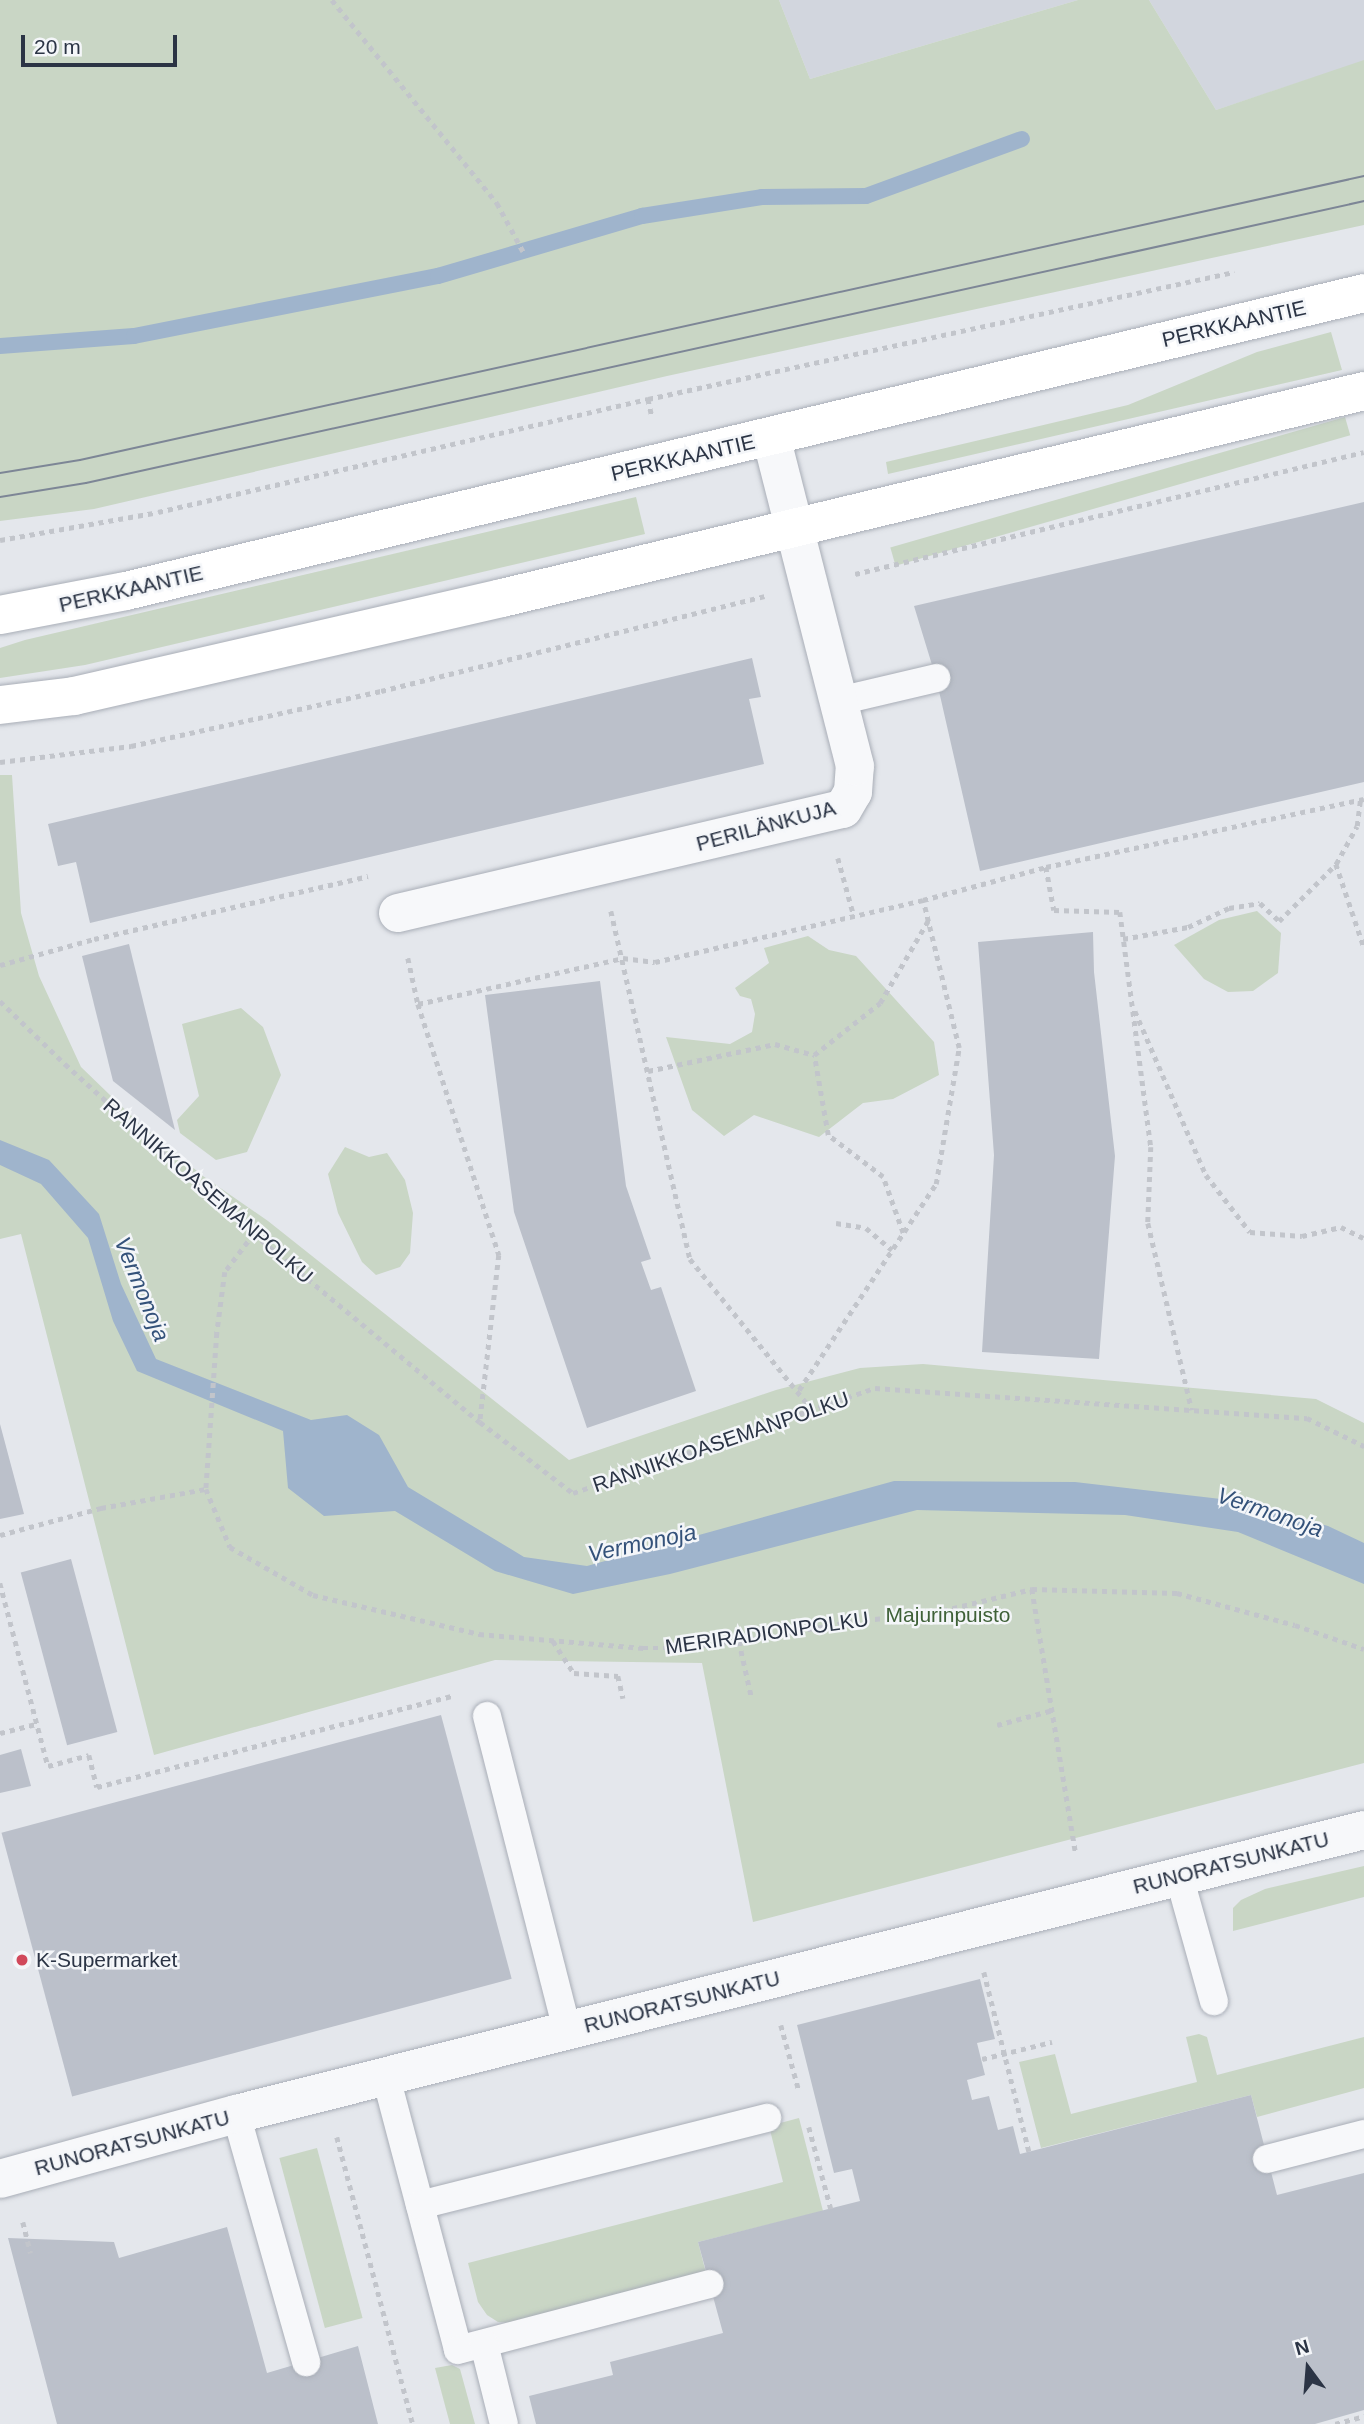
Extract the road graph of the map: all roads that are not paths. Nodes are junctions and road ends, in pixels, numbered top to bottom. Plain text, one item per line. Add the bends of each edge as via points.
1 (1364, 293) edge
2 (1364, 391) edge
3 (771, 437) junction
4 (794, 527) junction
5 (0, 615) edge
6 (936, 678) dead end
7 (839, 701) junction
8 (0, 705) edge
9 (398, 913) road end
10 (487, 1716) road end
11 (1364, 1830) edge
12 (1179, 1876) junction
13 (1214, 2001) dead end
14 (567, 2031) junction
15 (386, 2077) junction
16 (236, 2114) junction
17 (767, 2118) dead end
18 (1364, 2134) edge
19 (1268, 2159) dead end
20 (0, 2179) edge
21 (420, 2205) junction
22 (709, 2284) dead end
23 (484, 2344) junction
24 (306, 2362) dead end
25 (504, 2424) edge

1 - 3 main road, PERKKAANTIE
2 - 4 main road
3 - 4 street, PERILÄNKUJA
3 - 5 main road, PERKKAANTIE via 126,591
4 - 7 street, PERILÄNKUJA
4 - 8 main road via 74,696
6 - 7 lane
7 - 9 street, PERILÄNKUJA via 855,766 853,792 843,809
10 - 14 lane
11 - 12 street, RUNORATSUNKATU
12 - 13 lane
12 - 14 street, RUNORATSUNKATU
14 - 15 street, RUNORATSUNKATU
15 - 16 street, RUNORATSUNKATU
15 - 21 lane
16 - 20 street, RUNORATSUNKATU
16 - 24 lane
17 - 21 lane
18 - 19 lane
21 - 23 lane via 458,2350
22 - 23 lane
23 - 25 lane

